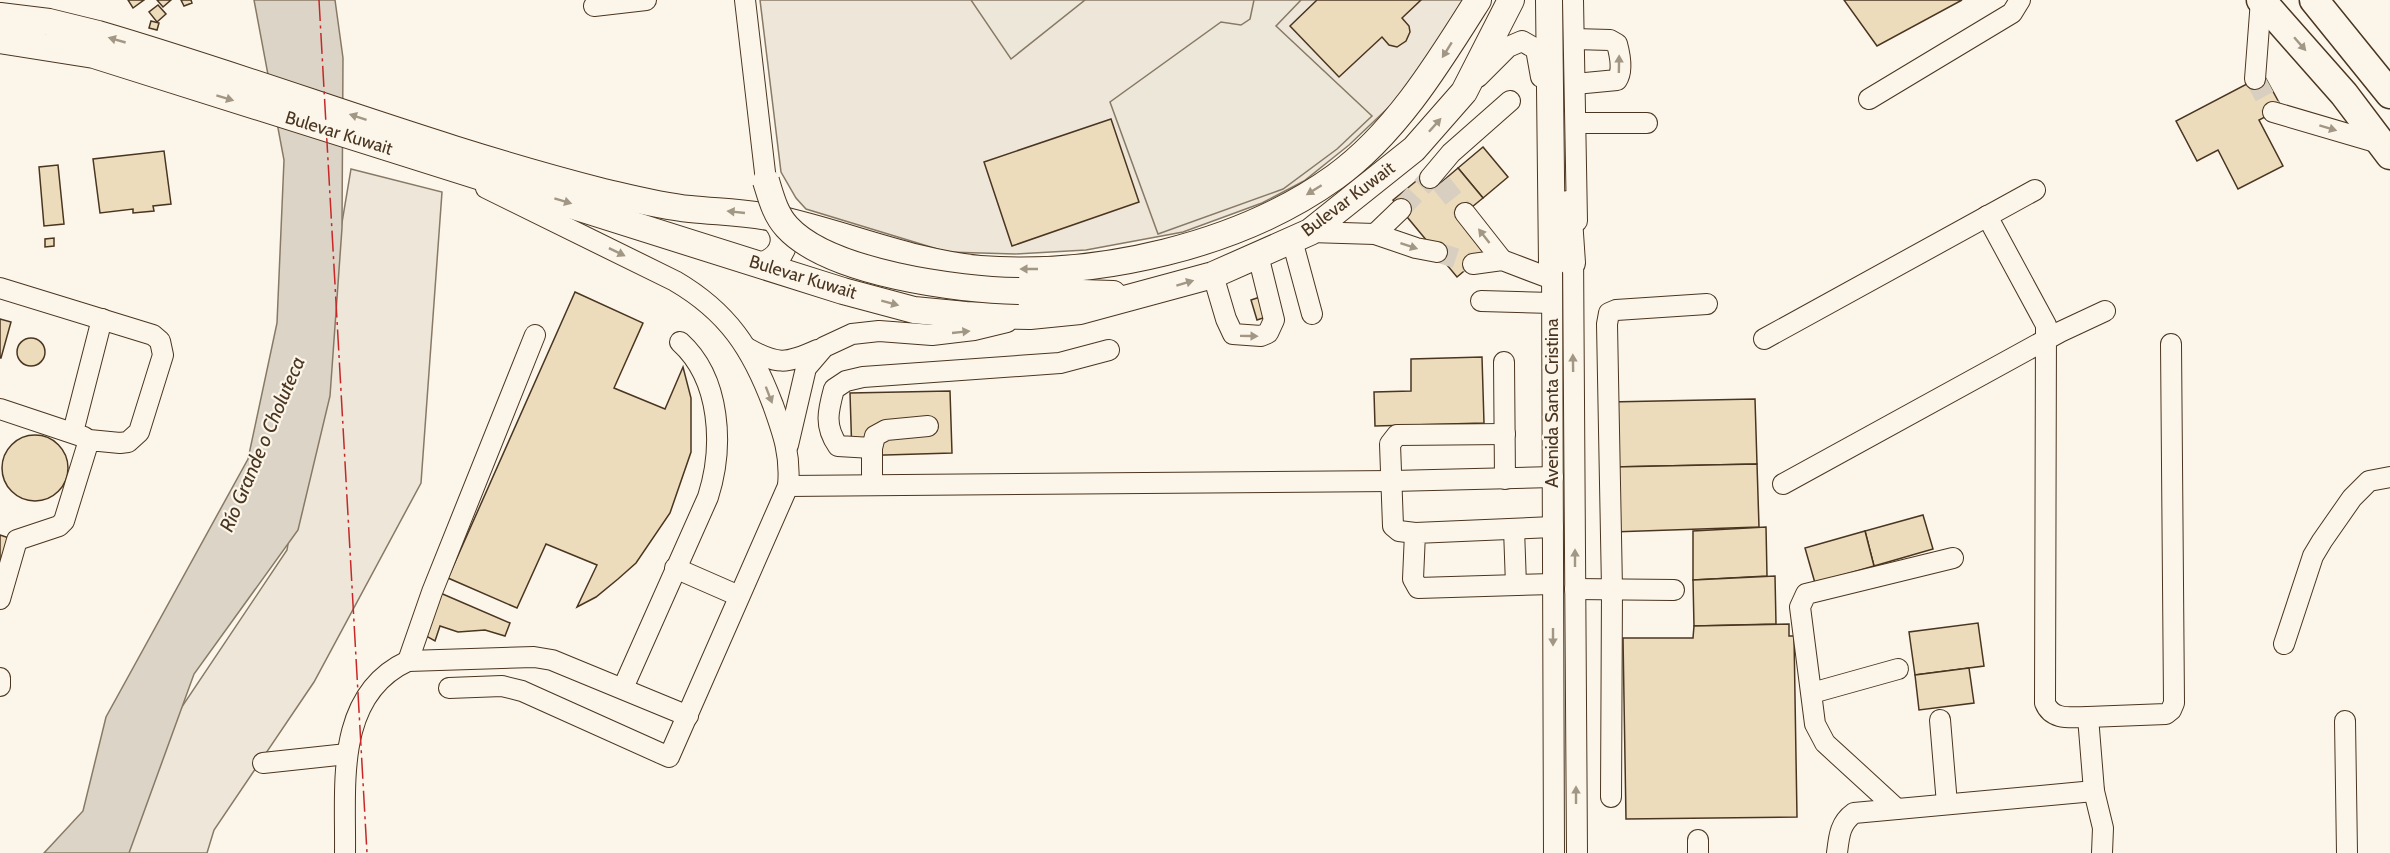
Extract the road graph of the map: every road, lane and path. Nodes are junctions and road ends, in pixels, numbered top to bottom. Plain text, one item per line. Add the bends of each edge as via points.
1 (646, 0) edge
2 (745, 0) edge
3 (752, 0) edge
4 (1478, 0) edge
5 (1511, 0) edge
6 (1549, 0) edge
7 (1565, 0) edge
8 (1573, 0) edge
9 (2020, 0) edge
10 (2261, 0) edge
11 (2314, 0) edge
12 (594, 6) dead end
13 (0, 16) edge
14 (748, 25) junction
15 (1574, 39) junction
16 (0, 40) edge
17 (171, 68) junction
18 (2255, 80) tunnel mouth
19 (1575, 84) junction
20 (1464, 92) junction
21 (2390, 94) edge
22 (1869, 99) dead end
23 (1510, 101) dead end
24 (2273, 111) tunnel mouth
25 (1576, 123) junction
26 (1647, 123) dead end
27 (410, 144) junction
28 (1414, 149) junction
29 (2387, 150) edge
30 (433, 162) junction
31 (766, 181) joint
32 (2036, 190) dead end
33 (1401, 209) tunnel mouth
34 (1560, 212) junction
35 (1466, 213) tunnel mouth
36 (1987, 216) junction
37 (772, 217) junction
38 (833, 232) junction
39 (1374, 234) junction
40 (1301, 236) junction
41 (1437, 252) tunnel mouth
42 (1258, 255) junction
43 (1502, 260) junction
44 (1120, 262) junction
45 (1473, 264) tunnel mouth
46 (763, 265) junction
47 (1558, 269) junction
48 (1214, 275) junction
49 (822, 284) junction
50 (0, 288) edge
51 (1028, 291) junction
52 (1143, 296) junction
53 (1481, 301) dead end
54 (1552, 303) junction
55 (1707, 304) dead end
56 (2105, 311) dead end
57 (1312, 314) dead end
58 (1030, 315) junction
59 (102, 319) junction
60 (535, 335) dead end
61 (1764, 339) dead end
62 (2046, 340) junction
63 (680, 342) dead end
64 (2171, 344) dead end
65 (824, 347) junction
66 (747, 348) junction
67 (1109, 350) dead end
68 (1504, 362) dead end
69 (0, 409) edge
70 (928, 426) dead end
71 (1505, 434) junction
72 (81, 436) junction
73 (788, 445) junction
74 (872, 447) junction
75 (1553, 477) junction
76 (2390, 477) edge
77 (1505, 479) junction
78 (1392, 481) junction
79 (1783, 483) dead end
80 (872, 485) junction
81 (788, 486) junction
82 (1553, 527) junction
83 (1514, 529) junction
84 (1415, 533) junction
85 (1953, 558) dead end
86 (675, 568) junction
87 (1516, 585) junction
88 (1553, 585) junction
89 (1575, 589) junction
90 (1612, 590) junction
91 (1674, 590) dead end
92 (739, 596) junction
93 (0, 599) edge
94 (2284, 644) dead end
95 (408, 661) junction
96 (1898, 669) dead end
97 (0, 678) edge
98 (0, 686) edge
99 (449, 688) dead end
100 (623, 688) junction
101 (1812, 693) junction
102 (688, 716) junction
103 (2088, 717) junction
104 (1940, 720) dead end
105 (2345, 721) dead end
106 (347, 754) junction
107 (263, 763) dead end
108 (2094, 791) junction
109 (1611, 797) dead end
110 (1947, 804) junction
111 (1897, 809) junction
112 (345, 853) edge
113 (1554, 853) edge
114 (1577, 853) edge
115 (1837, 853) edge
116 (2102, 853) edge
117 (2347, 853) edge

1 - 12 street
2 - 14 street
3 - 14 street
4 -> 44 main road, Bulevar Kuwait via 1430,78 1337,176 1278,213 1207,241
5 - 20 main road, Bulevar Kuwait
6 - 34 main road
7 - 34 main road
8 - 15 street, Avenida Santa Cristina
9 - 22 street via 2012,13
10 - 18 street
10 -> 29 highway via 2344,94
11 - 21 highway
17 -> 13 main road, Bulevar Kuwait via 50,22
14 - 31 street
15 - 19 street, Avenida Santa Cristina
19 -> 15 street via 1617,80 1620,54 1617,44 1610,40
16 - 17 main road, Bulevar Kuwait
17 - 27 main road, Bulevar Kuwait
19 - 25 street, Avenida Santa Cristina
28 -> 20 main road, Bulevar Kuwait
20 - 47 street, Avenida Santa Cristina via 1512,44 1522,41 1536,49 1541,71 1541,218
23 - 28 street via 1451,153 1435,178
24 -> 29 street
25 - 26 street
25 - 47 street, Avenida Santa Cristina via 1578,214
27 - 30 main road, Bulevar Kuwait
37 -> 27 main road, Bulevar Kuwait via 644,202
28 - 40 main road, Bulevar Kuwait
30 -> 46 main road, Bulevar Kuwait
30 -> 66 street via 700,296 725,319
31 - 51 main road, bridge via 786,226 832,256 912,279
32 - 36 street
33 - 39 street
34 - 47 main road
43 -> 35 street
36 - 61 street
36 - 62 street via 2046,325
37 - 38 main road, Bulevar Kuwait
37 - 46 main road via 782,229 784,245 777,258
44 -> 38 main road, Bulevar Kuwait via 1035,270 978,269 919,258
38 - 49 main road via 818,241 813,251 812,269
39 - 40 street
39 -> 41 street
40 - 42 main road, Bulevar Kuwait
40 - 57 street
42 - 48 main road, Bulevar Kuwait
48 -> 42 street via 1233,334 1268,333 1274,320
43 - 45 street
43 - 47 street
44 - 51 main road
46 - 49 main road, Bulevar Kuwait
47 - 54 street, Avenida Santa Cristina
89 -> 47 street, Avenida Santa Cristina
52 -> 48 main road, Bulevar Kuwait
49 -> 58 main road, Bulevar Kuwait via 914,310
50 - 59 street
51 - 52 main road
52 - 58 main road, Bulevar Kuwait via 1080,311
53 - 54 street
54 - 75 street, Avenida Santa Cristina
55 - 90 street via 1609,313
56 - 62 street
65 -> 58 street via 852,334 879,331 932,335 974,330
59 - 72 street
59 - 72 street via 153,335 160,341 162,355 140,432 120,443
60 - 95 street
62 - 79 street
62 - 103 street via 2045,703 2054,716
63 - 86 street via 693,354 708,383 718,442 716,472 708,497
64 - 103 street via 2174,703 2166,714
65 - 66 street via 791,362 769,360
65 - 73 street via 806,368
66 -> 73 street
67 - 74 street via 1060,363 846,381 834,389 827,417 830,435 838,446
68 - 71 street
69 - 72 street
70 - 74 street via 886,430 875,436
71 - 77 street
71 - 78 street via 1397,435 1390,444
72 - 93 street via 64,521 17,540
73 - 81 street
74 - 80 street
75 - 77 street
75 - 82 street, Avenida Santa Cristina
76 - 94 street via 2369,481 2322,541
77 - 78 street
78 - 80 street
78 - 84 street via 1392,526
80 - 81 street
81 - 92 street
82 - 83 street
82 - 88 street, Avenida Santa Cristina
83 - 84 street
83 - 87 street
84 - 87 street via 1413,579 1418,588
85 - 101 street via 1806,594 1800,607
86 - 92 street
86 - 100 street
87 - 88 street
88 -> 113 street, Avenida Santa Cristina
89 - 90 street
114 -> 89 street, Avenida Santa Cristina
90 - 91 street
90 - 109 street
92 - 102 street
95 - 100 street via 534,657 552,660
95 - 106 street via 379,682 356,715
96 - 101 street
97 - 98 street
99 - 102 street via 502,686 522,691 669,757
100 - 102 street
101 - 111 street via 1815,724 1825,743
103 - 108 street
104 - 110 street
105 - 117 street
106 - 107 street
106 - 112 street
108 - 110 street
108 - 116 street via 2103,828
110 - 111 street
111 - 115 street via 1854,813 1845,819

